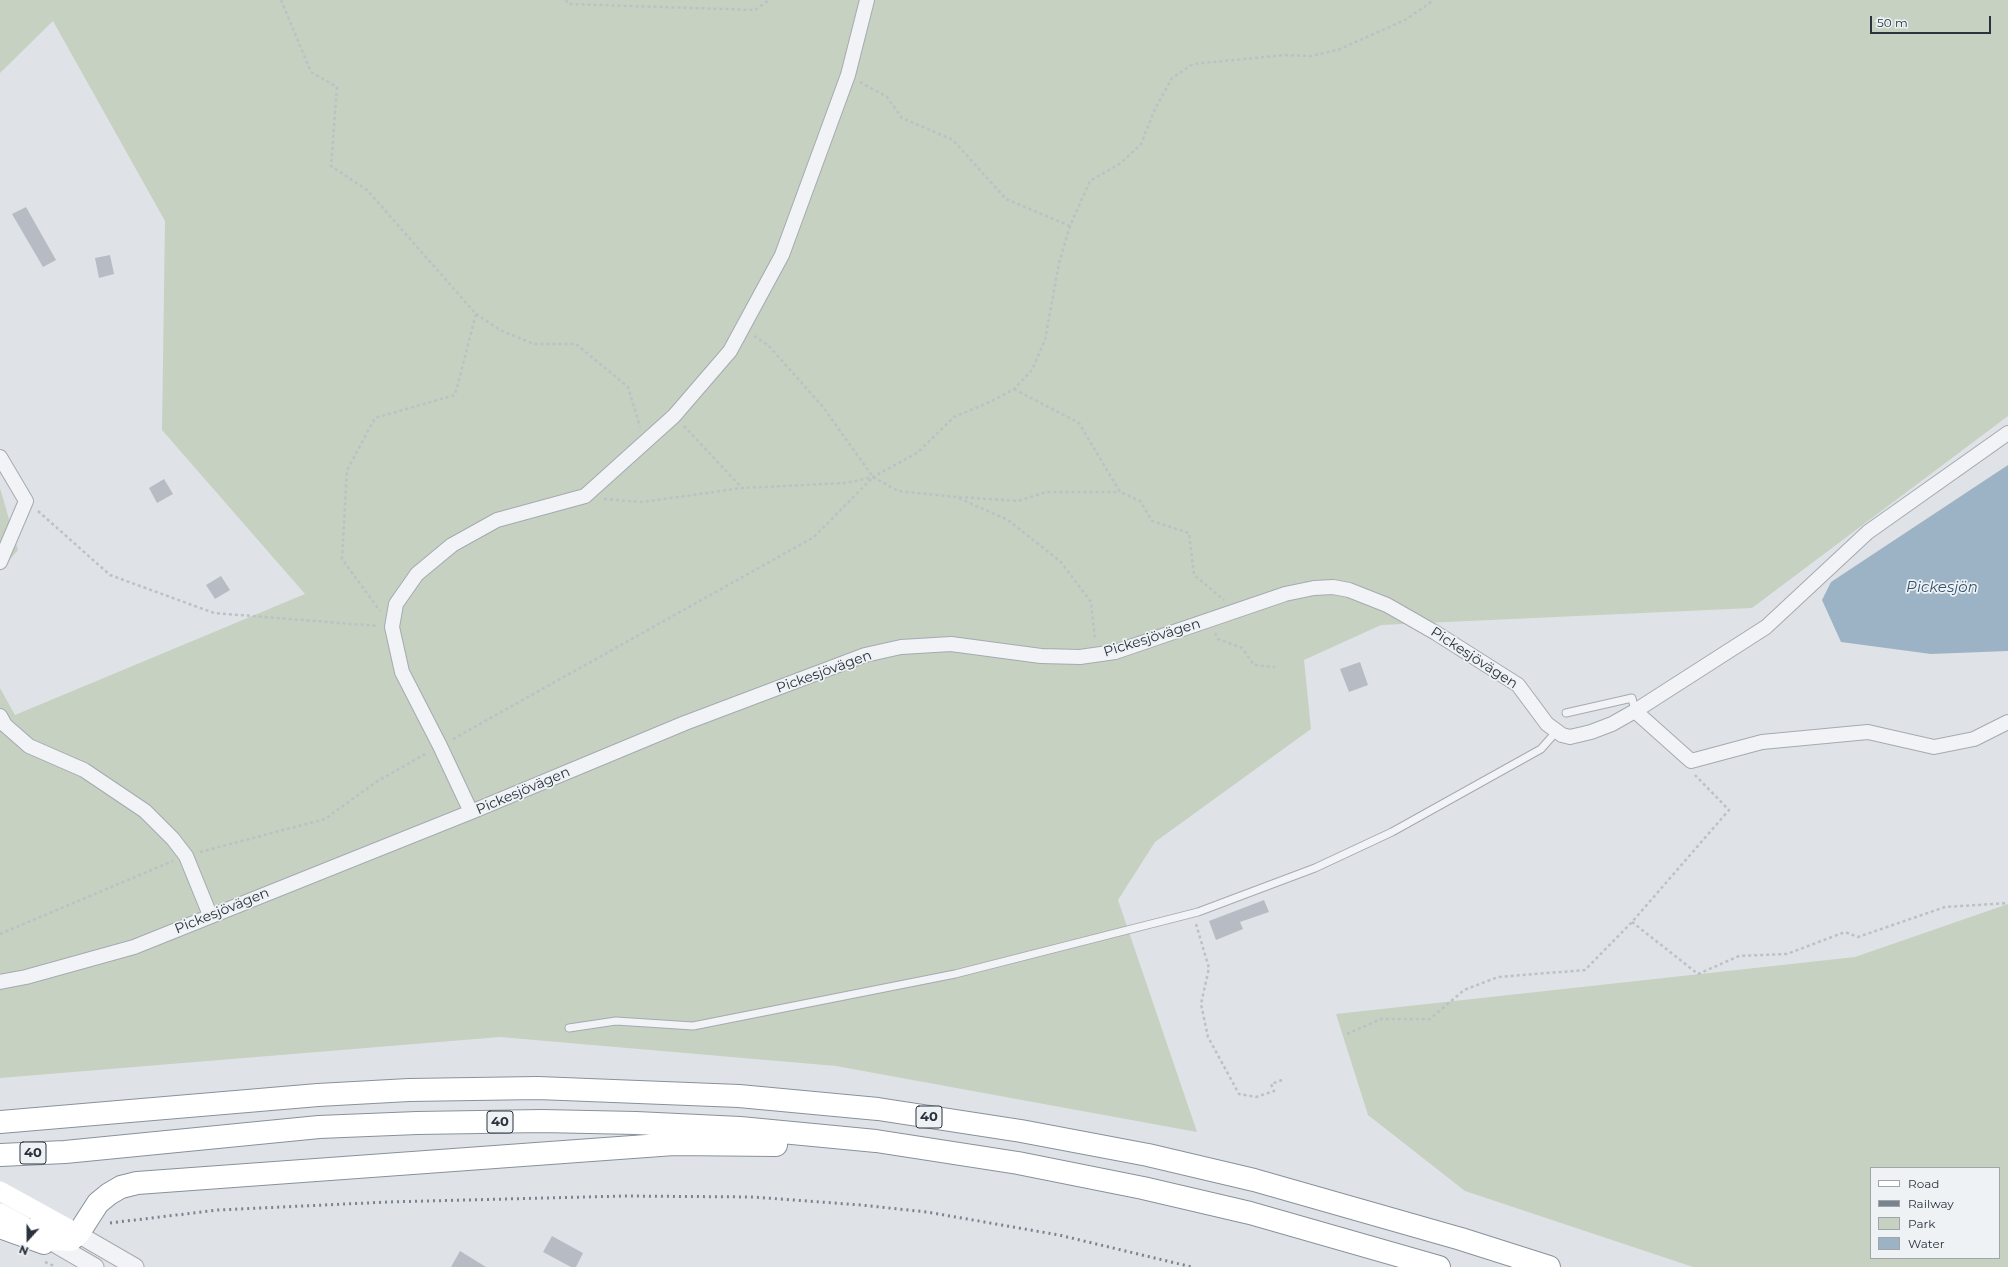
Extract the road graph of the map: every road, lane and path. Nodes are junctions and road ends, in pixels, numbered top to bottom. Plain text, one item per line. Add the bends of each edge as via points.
1 (281, 0) edge
2 (566, 0) edge
3 (769, 0) edge
4 (867, 0) edge
5 (1434, 0) edge
6 (848, 76) junction
7 (1070, 226) junction
8 (476, 314) junction
9 (742, 329) junction
10 (1014, 389) junction
11 (674, 416) junction
12 (2008, 433) edge
13 (651, 436) junction
14 (0, 457) edge
15 (873, 477) junction
16 (742, 488) junction
17 (1120, 492) junction
18 (586, 496) junction
19 (956, 497) junction
20 (26, 501) junction
21 (0, 562) edge
22 (1238, 611) junction
23 (1210, 621) junction
24 (392, 627) junction
25 (1096, 655) junction
26 (1275, 667) dead end
27 (1635, 711) junction
28 (1566, 713) dead end
29 (0, 716) edge
30 (2008, 722) edge
31 (1556, 732) junction
32 (440, 746) junction
33 (1691, 761) junction
34 (471, 812) junction
35 (186, 856) junction
36 (2008, 903) edge
37 (1198, 912) junction
38 (210, 915) junction
39 (1632, 922) junction
40 (0, 934) edge
41 (0, 982) edge
42 (569, 1028) dead end
43 (1348, 1034) dead end
44 (1285, 1079) dead end
45 (0, 1122) edge
46 (934, 1150) junction
47 (0, 1155) edge
48 (0, 1191) edge
49 (0, 1213) edge
50 (0, 1227) edge
51 (31, 1230) junction
52 (78, 1234) junction
53 (60, 1248) junction
54 (95, 1267) edge
55 (135, 1267) edge
56 (1439, 1267) edge
57 (1549, 1267) edge

1 - 8 path via 311,72 337,87 331,166 367,190
2 - 3 path via 568,4 755,10
4 - 6 street
5 - 7 path via 1405,20 1340,49 1312,56 1285,55 1193,64 1172,78 1155,109 1141,144 1121,163 1090,181
6 - 7 path via 887,97 902,118 953,140 1006,199
6 - 9 street via 782,256
7 - 10 path via 1059,263 1045,340 1032,370
8 - 13 path via 500,330 534,344 576,344 628,387 639,427
8 - 24 path via 455,395 375,418 347,470 342,559
9 - 11 street via 730,351
9 - 15 path via 768,345 823,407
10 - 15 path via 954,417 917,453
10 - 17 path via 1079,423
11 - 13 street
11 - 16 path
12 - 27 street via 1868,532 1766,626
13 - 18 street
14 - 20 street
15 - 16 path via 846,482
15 - 19 path via 898,490
15 - 32 path via 814,537
16 - 18 path via 642,502
17 - 19 path via 1046,492 1018,501
17 - 22 path via 1140,501 1152,521 1189,534 1194,575
18 - 24 street via 497,520 452,545 416,574 396,604
19 - 25 path via 1008,520 1061,562 1090,602
20 - 21 street
20 - 24 path via 110,574 214,613
22 - 23 street, Pickesjövägen
22 - 31 street, Pickesjövägen via 1285,594 1314,588 1333,587 1366,596 1436,633 1518,685
23 - 25 street, Pickesjövägen via 1115,652
23 - 26 path via 1218,640 1242,648 1254,666
24 - 32 street via 402,672
25 - 34 street, Pickesjövägen via 1041,656 951,644 902,648 865,655 685,723
27 - 28 lane via 1632,698
27 - 31 street via 1612,724 1578,735 1562,735
27 - 33 street
29 - 35 street via 5,725 29,746 84,770 145,811
30 - 33 street via 1974,739 1934,747 1868,732 1762,742
31 - 37 lane via 1541,749 1392,832 1315,868
32 - 34 street
32 - 35 path via 376,782 325,819
33 - 39 path via 1694,774 1729,810
34 - 38 street, Pickesjövägen
35 - 38 street
35 - 40 path
36 - 39 path via 1945,907 1858,937 1845,932 1787,954 1739,956 1698,974
37 - 42 lane via 955,974 693,1026 616,1021
37 - 44 path via 1196,922 1209,968 1201,1004 1208,1037 1239,1094 1256,1097 1274,1091 1271,1084
38 - 41 street, Pickesjövägen via 134,947
39 - 43 path via 1585,970 1498,977 1464,990 1430,1019 1381,1019
45 - 57 highway, 40 via 318,1095 409,1090 538,1088 747,1096 878,1109 1021,1131 1148,1155 1262,1182
46 - 47 highway, 40 via 740,1128 542,1121 319,1127 65,1152
46 - 52 highway via 674,1144 137,1183 121,1187 98,1203
46 - 56 highway, 40 via 1018,1163 1143,1188 1250,1213
48 - 52 main road
49 - 51 main road
50 - 53 highway
51 - 52 highway via 63,1240 71,1240
51 - 53 street
52 - 55 street
53 - 54 street

